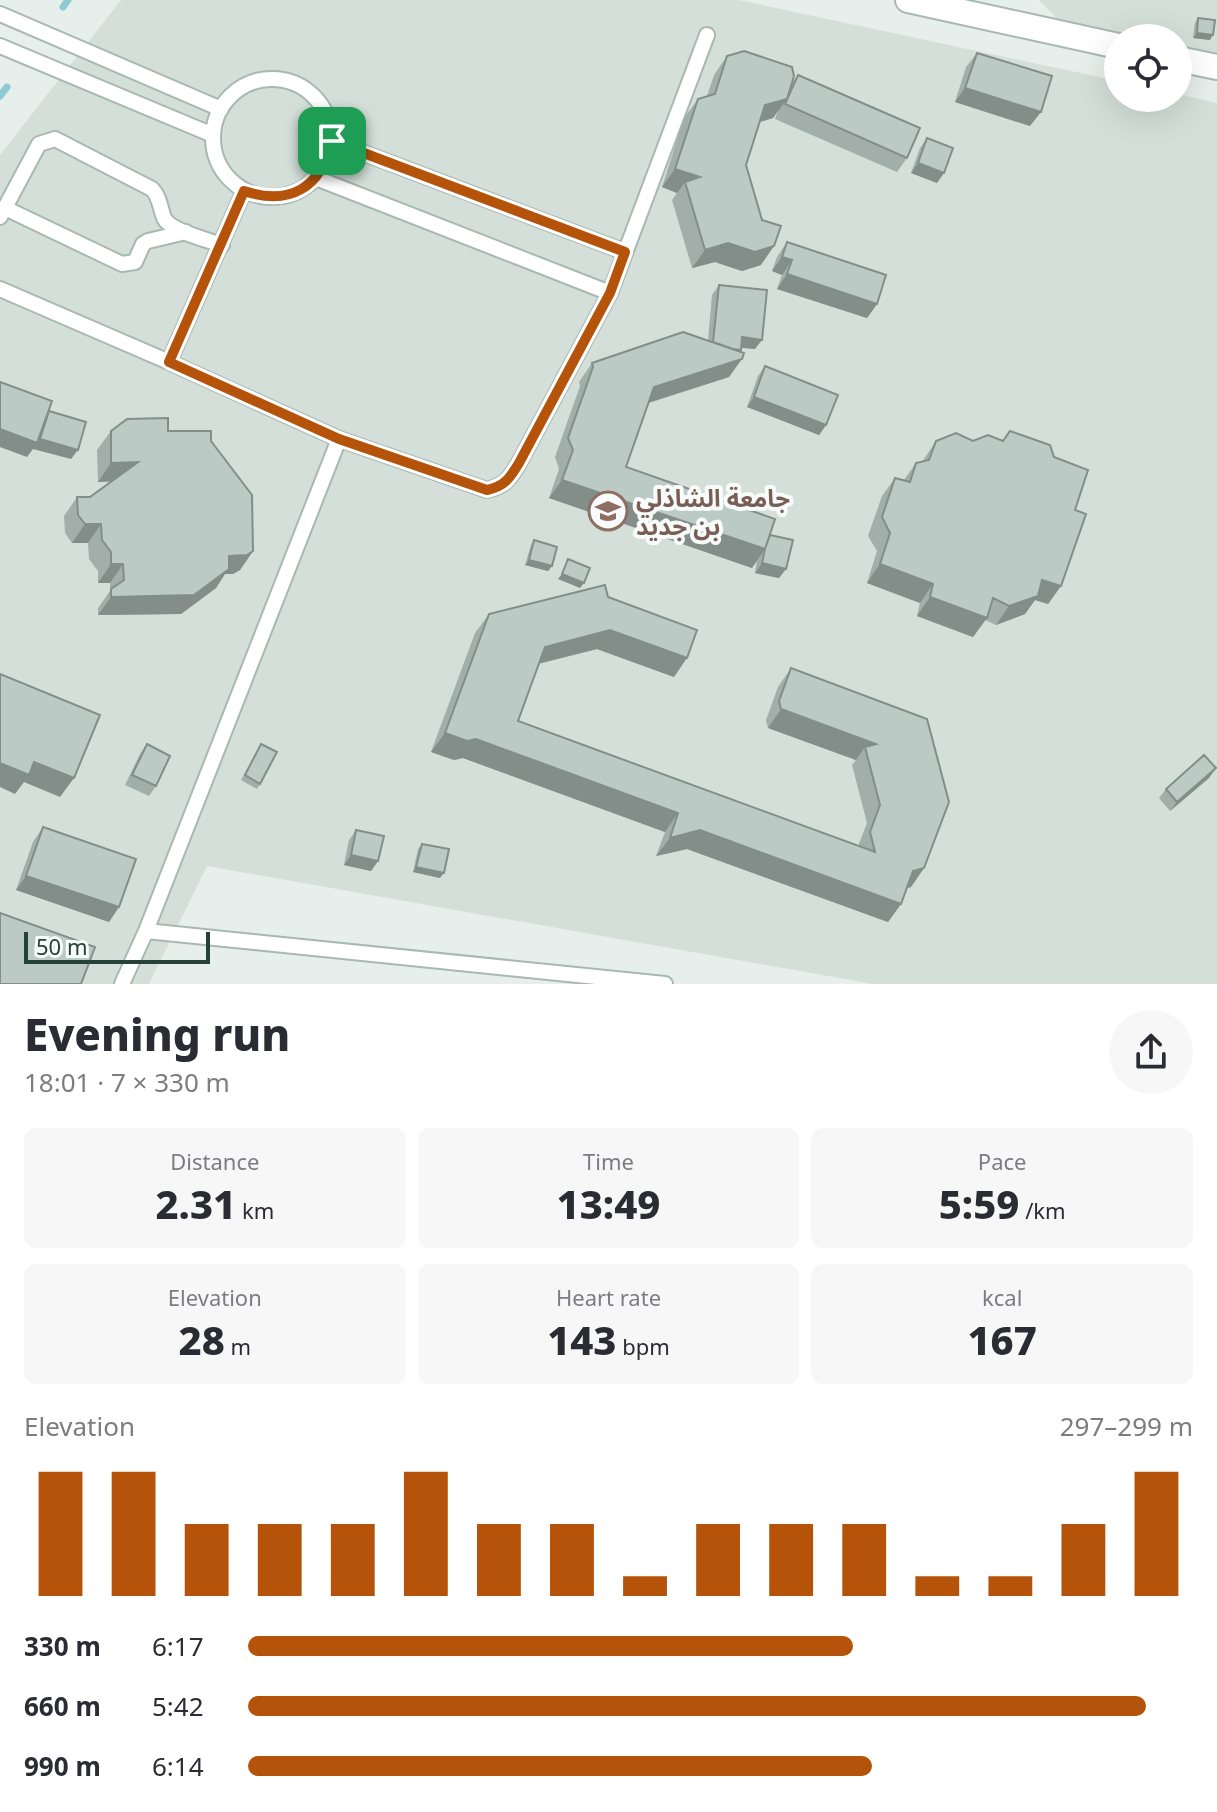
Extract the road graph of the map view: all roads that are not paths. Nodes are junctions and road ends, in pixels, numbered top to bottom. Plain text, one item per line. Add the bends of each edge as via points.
1 (910, 0) edge
2 (0, 14) edge
3 (707, 35) dead end
4 (1104, 43) edge
5 (0, 46) edge
6 (1192, 62) edge
7 (1217, 67) edge
8 (221, 109) junction
9 (213, 135) junction
10 (332, 141) junction
11 (316, 178) junction
12 (244, 191) junction
13 (2, 212) edge
14 (186, 232) junction
15 (222, 245) junction
16 (625, 252) junction
17 (0, 289) edge
18 (610, 293) junction
19 (169, 362) junction
20 (339, 439) junction
21 (146, 931) junction
22 (122, 984) edge
23 (665, 984) edge

1 - 4 street
2 - 8 lane
3 - 16 lane
5 - 9 lane
6 - 7 street
8 - 9 lane
8 - 10 lane via 249,84 286,81 320,103
9 - 12 lane via 218,163
10 - 11 lane
10 - 16 lane
11 - 12 lane via 281,197
11 - 18 lane
12 - 15 lane
13 - 14 lane via 122,264 135,262 148,241
13 - 14 lane via 39,144 55,139 152,189 167,224
14 - 15 lane
15 - 19 lane
16 - 18 lane
17 - 19 lane
18 - 20 lane via 519,463 499,488 487,490
19 - 20 lane
20 - 21 lane
21 - 22 lane
21 - 23 lane

